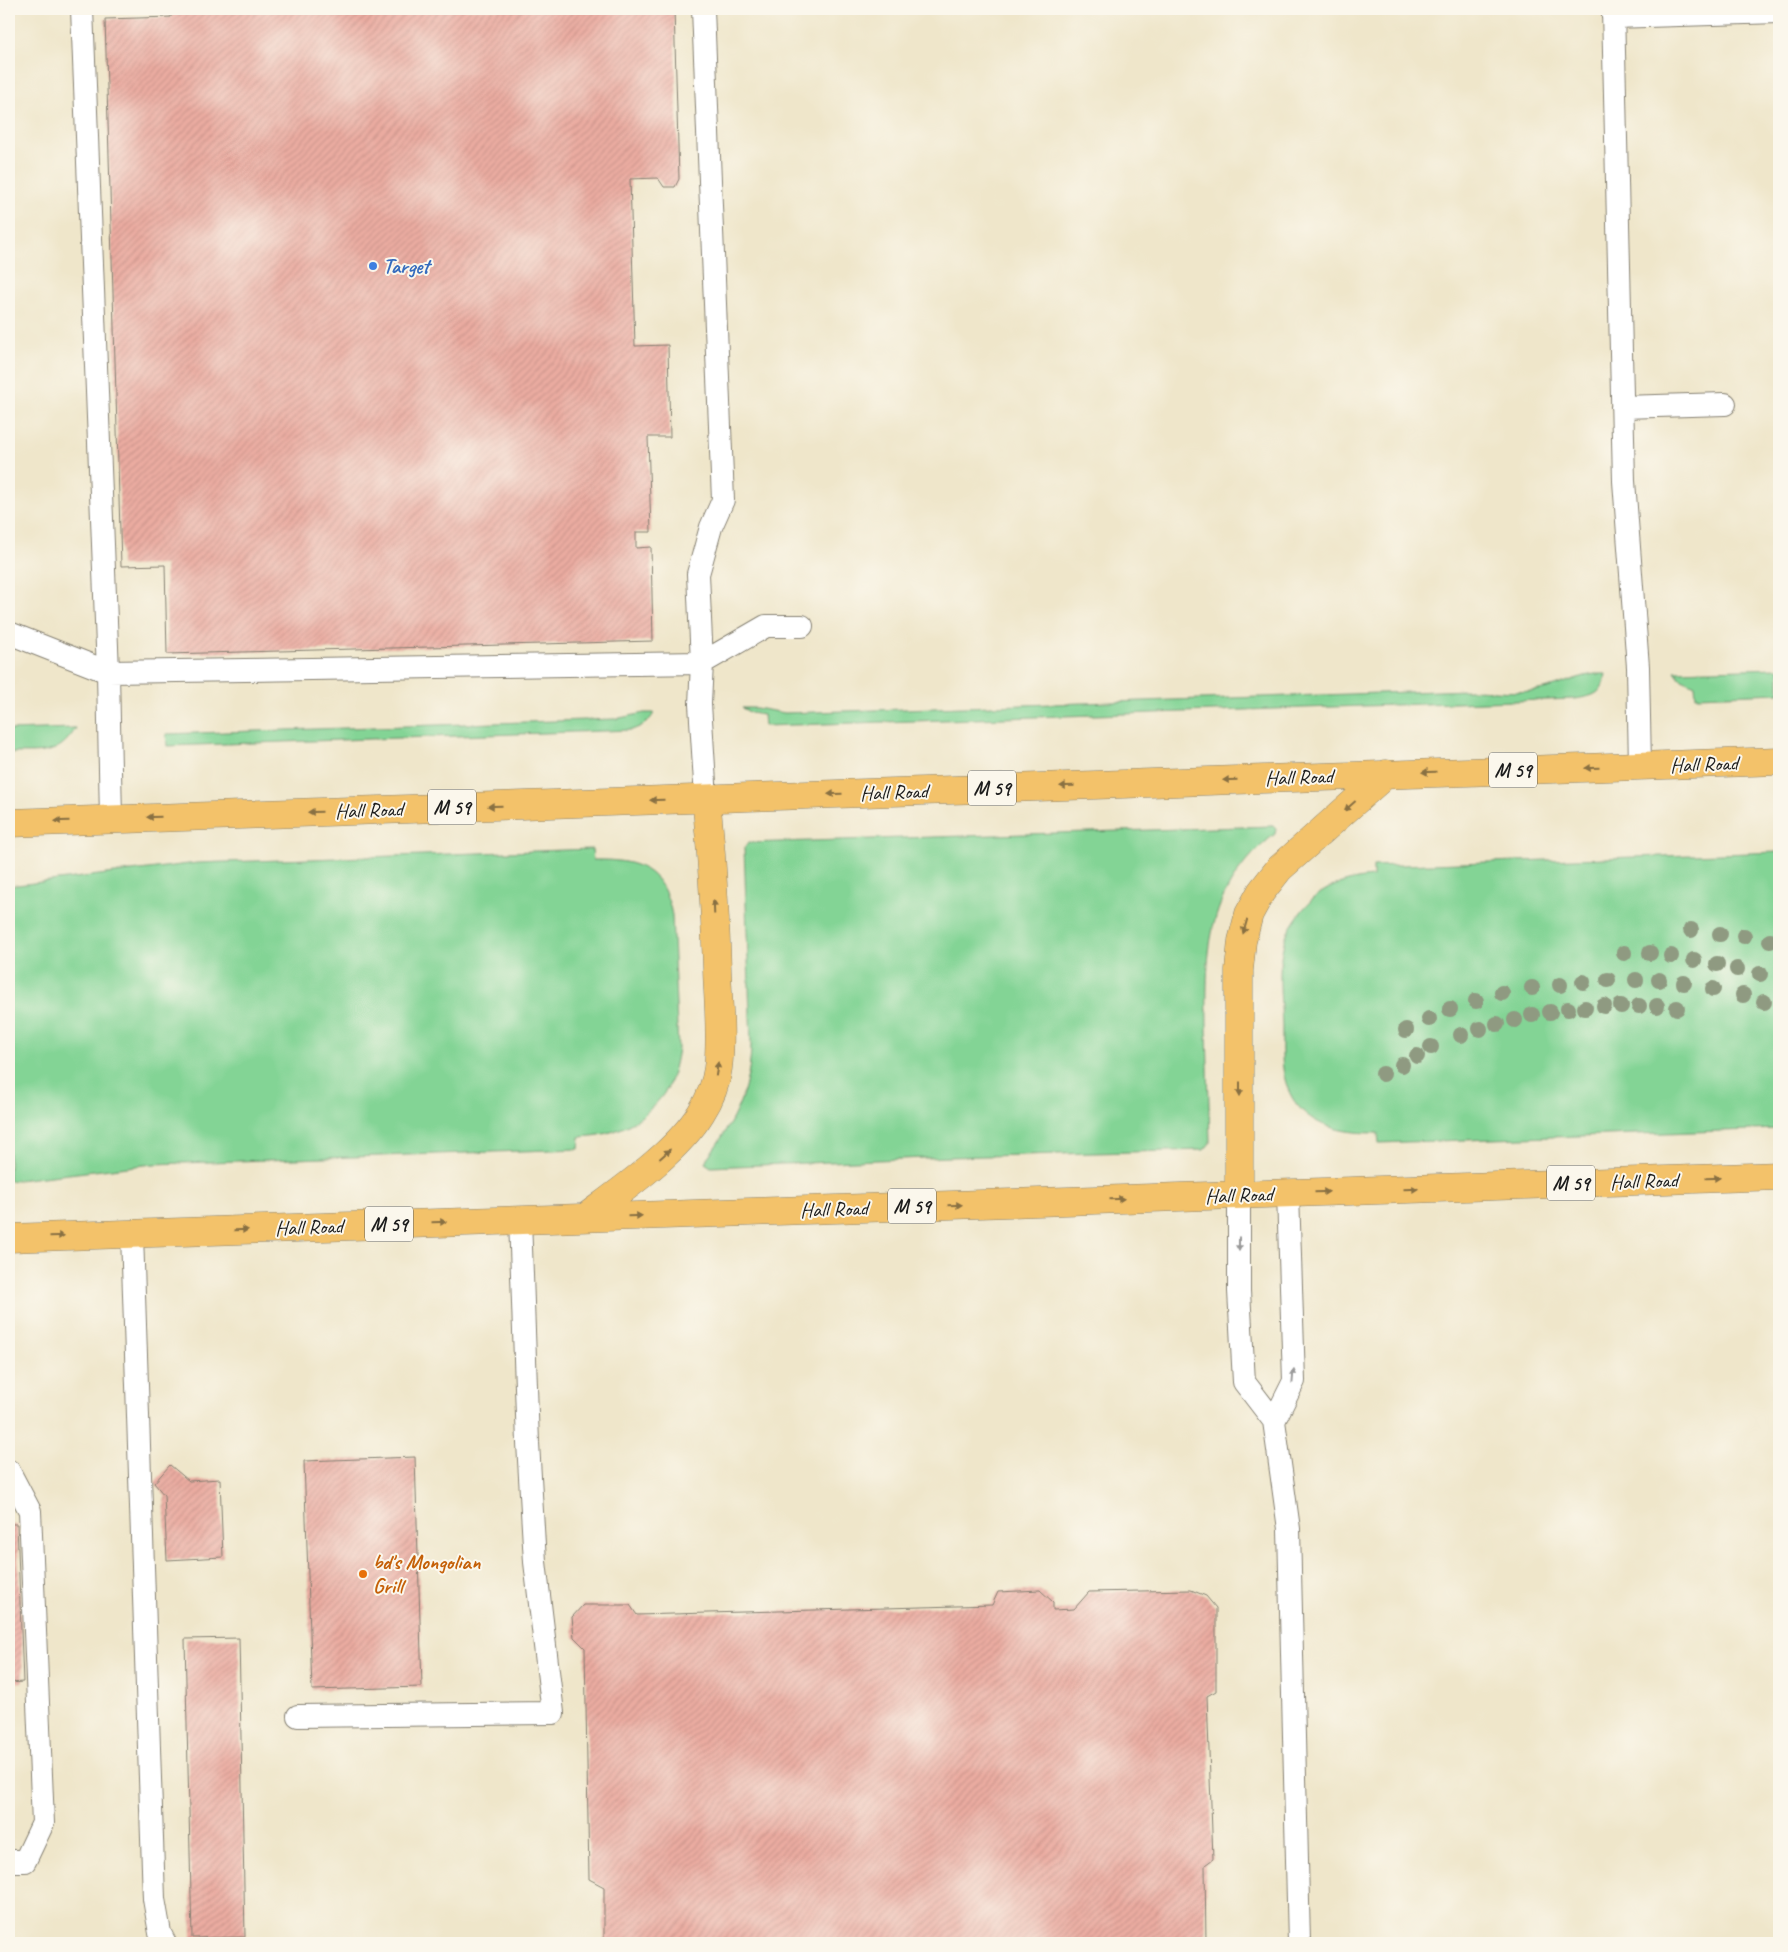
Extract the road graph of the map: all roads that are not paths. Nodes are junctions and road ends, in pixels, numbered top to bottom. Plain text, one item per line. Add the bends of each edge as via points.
1 (82, 9) edge
2 (703, 9) edge
3 (1779, 12) edge
4 (1613, 13) edge
5 (1725, 404) dead end
6 (1622, 407) junction
7 (802, 626) dead end
8 (9, 633) edge
9 (702, 663) junction
10 (108, 672) junction
11 (1779, 761) edge
12 (1640, 766) junction
13 (1386, 774) junction
14 (706, 799) junction
15 (111, 819) junction
16 (9, 823) edge
17 (1779, 1176) edge
18 (1288, 1193) junction
19 (1239, 1195) junction
20 (586, 1218) junction
21 (520, 1219) junction
22 (132, 1234) junction
23 (9, 1238) edge
24 (1274, 1421) junction
25 (9, 1471) edge
26 (298, 1716) dead end
27 (9, 1861) edge
28 (165, 1943) edge
29 (1299, 1943) edge

1 - 10 lane
2 - 9 lane via 723,500 711,527 698,574
3 - 4 lane
4 - 6 lane
5 - 6 lane
6 - 12 lane via 1624,481 1638,668
7 - 9 lane via 766,626
8 - 10 lane
9 - 10 lane
9 - 14 lane via 700,704
10 - 15 lane
11 - 12 highway, Hall Road / M 59
12 -> 13 highway, Hall Road / M 59
13 -> 14 highway, Hall Road / M 59
13 -> 19 highway via 1279,869 1249,914 1239,970
14 -> 15 highway, Hall Road / M 59
20 -> 14 highway via 682,1138 712,1093 720,1040 713,869
15 -> 16 highway, Hall Road / M 59
18 -> 17 highway, Hall Road / M 59
18 - 19 highway, Hall Road / M 59
24 -> 18 lane via 1294,1381
20 -> 19 highway, Hall Road / M 59
19 -> 24 lane via 1239,1291 1244,1382
20 - 21 highway, Hall Road / M 59
22 -> 21 highway, Hall Road / M 59
21 - 26 lane via 535,1562 553,1713
23 -> 22 highway, Hall Road / M 59
22 - 28 lane via 154,1898
24 - 29 lane via 1289,1530
25 - 27 lane via 30,1511 43,1823 25,1860

